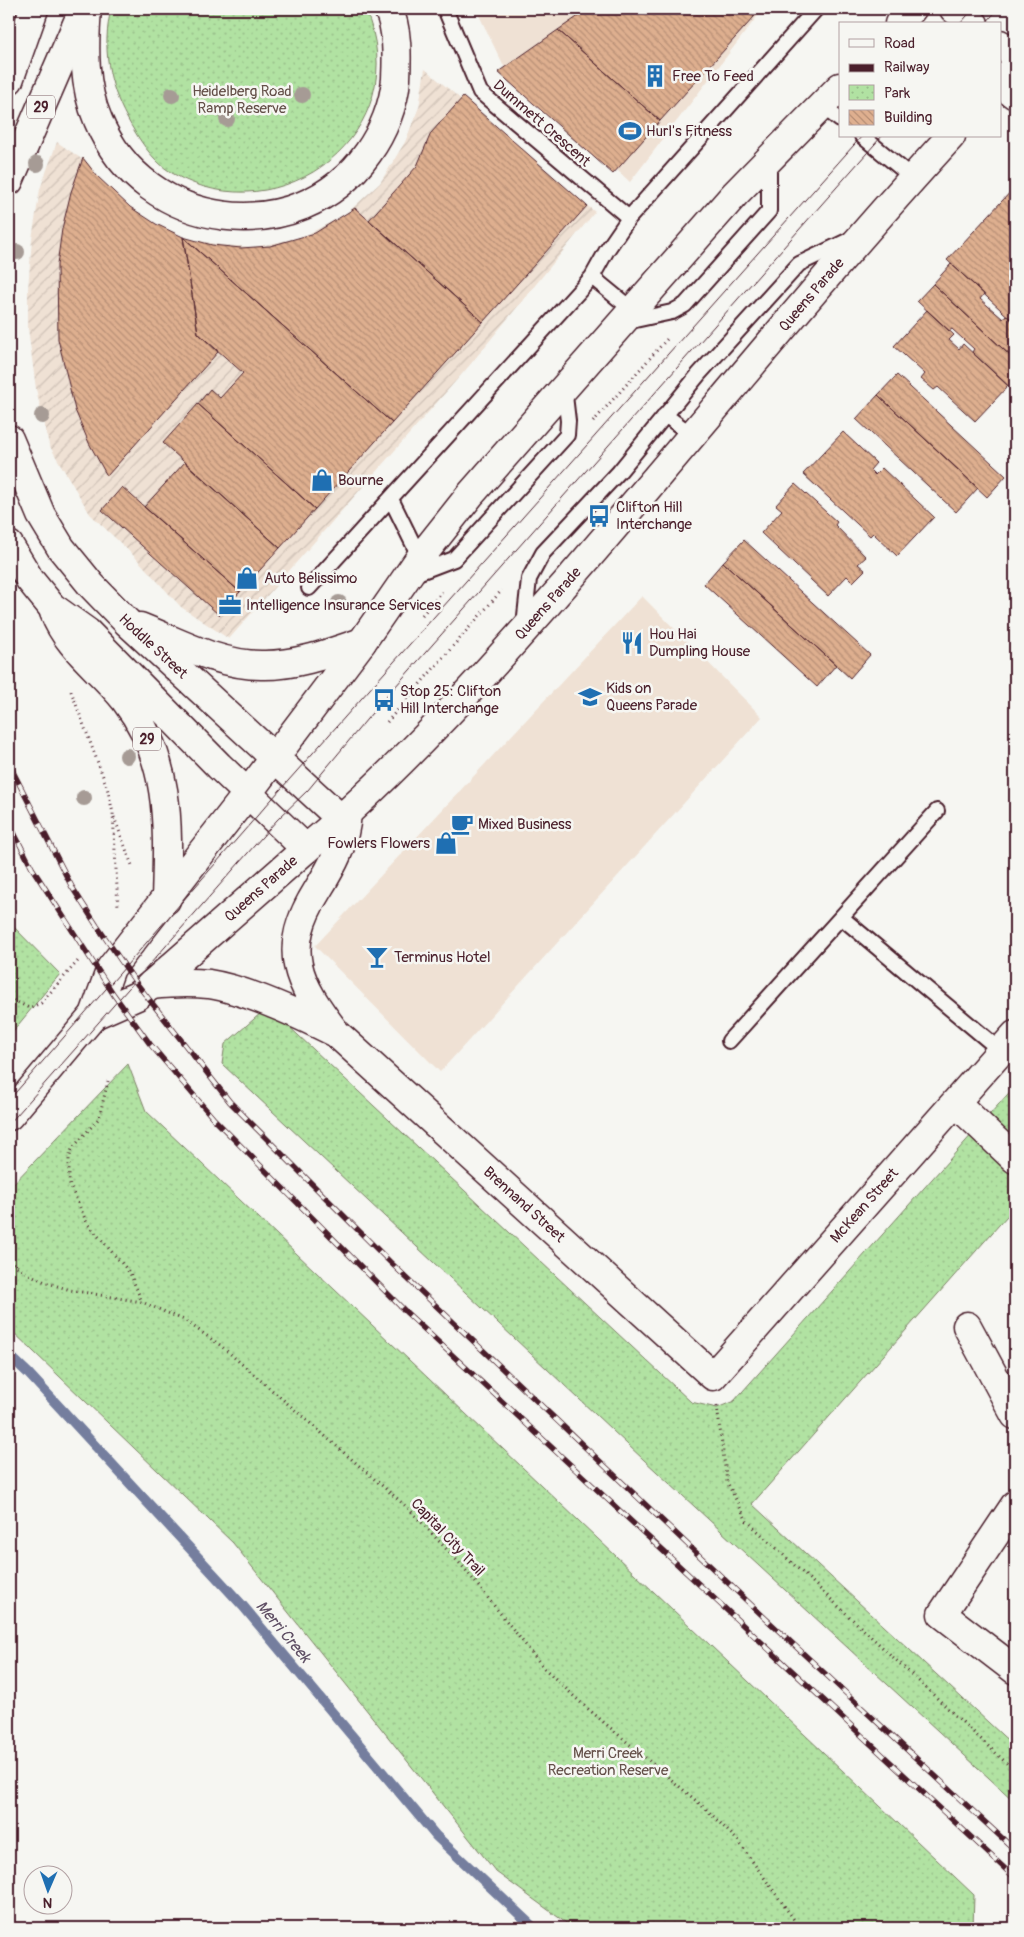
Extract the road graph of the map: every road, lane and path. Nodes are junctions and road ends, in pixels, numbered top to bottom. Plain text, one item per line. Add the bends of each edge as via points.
1 (34, 9) edge
2 (85, 9) edge
3 (388, 9) edge
4 (445, 9) edge
5 (816, 9) edge
6 (954, 9) edge
7 (971, 22) edge
8 (1002, 45) edge
9 (1015, 55) edge
10 (1015, 67) edge
11 (9, 80) edge
12 (1002, 83) edge
13 (1002, 86) edge
14 (1015, 95) edge
15 (834, 104) edge
16 (864, 138) edge
17 (949, 138) edge
18 (769, 160) junction
19 (913, 178) junction
20 (9, 181) edge
21 (629, 218) junction
22 (862, 234) junction
23 (592, 276) junction
24 (626, 316) junction
25 (666, 416) junction
26 (692, 435) junction
27 (9, 439) edge
28 (391, 499) junction
29 (9, 546) edge
30 (413, 568) junction
31 (309, 588) dead end
32 (52, 607) junction
33 (127, 622) junction
34 (523, 631) junction
35 (362, 642) junction
36 (69, 686) dead end
37 (273, 757) junction
38 (248, 793) junction
39 (937, 811) dead end
40 (113, 813) junction
41 (344, 816) junction
42 (306, 849) junction
43 (135, 873) dead end
44 (166, 900) junction
45 (118, 914) dead end
46 (841, 917) junction
47 (80, 959) dead end
48 (151, 985) junction
49 (9, 998) edge
50 (94, 1015) junction
51 (336, 1033) junction
52 (729, 1041) dead end
53 (1008, 1043) edge
54 (108, 1081) dead end
55 (956, 1103) junction
56 (9, 1116) edge
57 (1015, 1159) edge
58 (9, 1260) edge
59 (142, 1302) junction
60 (967, 1326) dead end
61 (713, 1376) junction
62 (1015, 1415) edge
63 (1015, 1505) edge
64 (1015, 1670) edge
65 (1015, 1771) edge
66 (800, 1928) edge

1 - 11 main road
2 - 3 main road via 88,86 98,121 114,150 128,169 166,197 209,214 236,216 271,216 305,206 338,186 358,167 376,141 395,91 395,43
2 - 20 main road, 29
4 - 21 lane, Dummett Crescent via 480,92
5 - 21 lane
6 - 7 main road
8 - 9 main road
10 - 12 main road
13 - 14 main road
15 - 18 main road, Queens Parade
16 - 19 lane
17 - 19 main road, Queens Parade
18 - 24 main road, Queens Parade
18 - 24 lane via 769,210 685,305 672,312
19 - 22 main road, Queens Parade
21 - 23 lane
22 - 25 lane via 798,264 699,374
22 - 26 main road, Queens Parade
23 - 24 lane
23 - 28 lane
24 - 30 main road, Queens Parade via 470,495
25 - 26 lane
25 - 34 lane via 543,553 529,578
26 - 34 main road, Queens Parade
27 - 33 main road, Hoddle Street via 41,515 61,548
28 - 30 lane
28 - 31 lane
29 - 32 main road, 29
30 - 35 main road, Queens Parade
32 - 38 main road via 87,632
32 - 44 main road, 29 via 70,642 124,699 153,751 167,809
33 - 35 main road via 227,661 261,666 321,656
33 - 37 main road, Hoddle Street
34 - 41 main road, Queens Parade via 419,745
35 - 37 main road, Queens Parade
36 - 40 path via 107,787
37 - 38 main road, Queens Parade
37 - 41 main road, Hoddle Street
38 - 42 main road
38 - 44 main road, Queens Parade
39 - 46 lane
40 - 43 path
40 - 45 path
41 - 42 main road, Queens Parade
41 - 51 main road, Brennand Street via 342,846 302,917 296,946 297,962 307,991
42 - 48 main road, Queens Parade
44 - 50 main road, Queens Parade via 111,968
46 - 52 lane
46 - 53 lane
47 - 49 path via 41,1003 29,1008
48 - 50 main road, Queens Parade via 137,996
48 - 51 main road, Brennand Street via 186,983 224,988 288,1011
50 - 56 main road, Queens Parade
51 - 61 main road, Brennand Street
53 - 55 main road, McKean Street
54 - 59 path via 98,1118 72,1149 69,1183 87,1222 130,1273
55 - 57 main road
55 - 61 main road, McKean Street
58 - 59 path, Capital City Trail via 37,1278 70,1290
59 - 66 path, Capital City Trail via 184,1320 220,1345 409,1509 464,1568 544,1668 738,1840
60 - 62 main road
61 - 65 path via 727,1482 747,1521
63 - 64 main road via 942,1614

